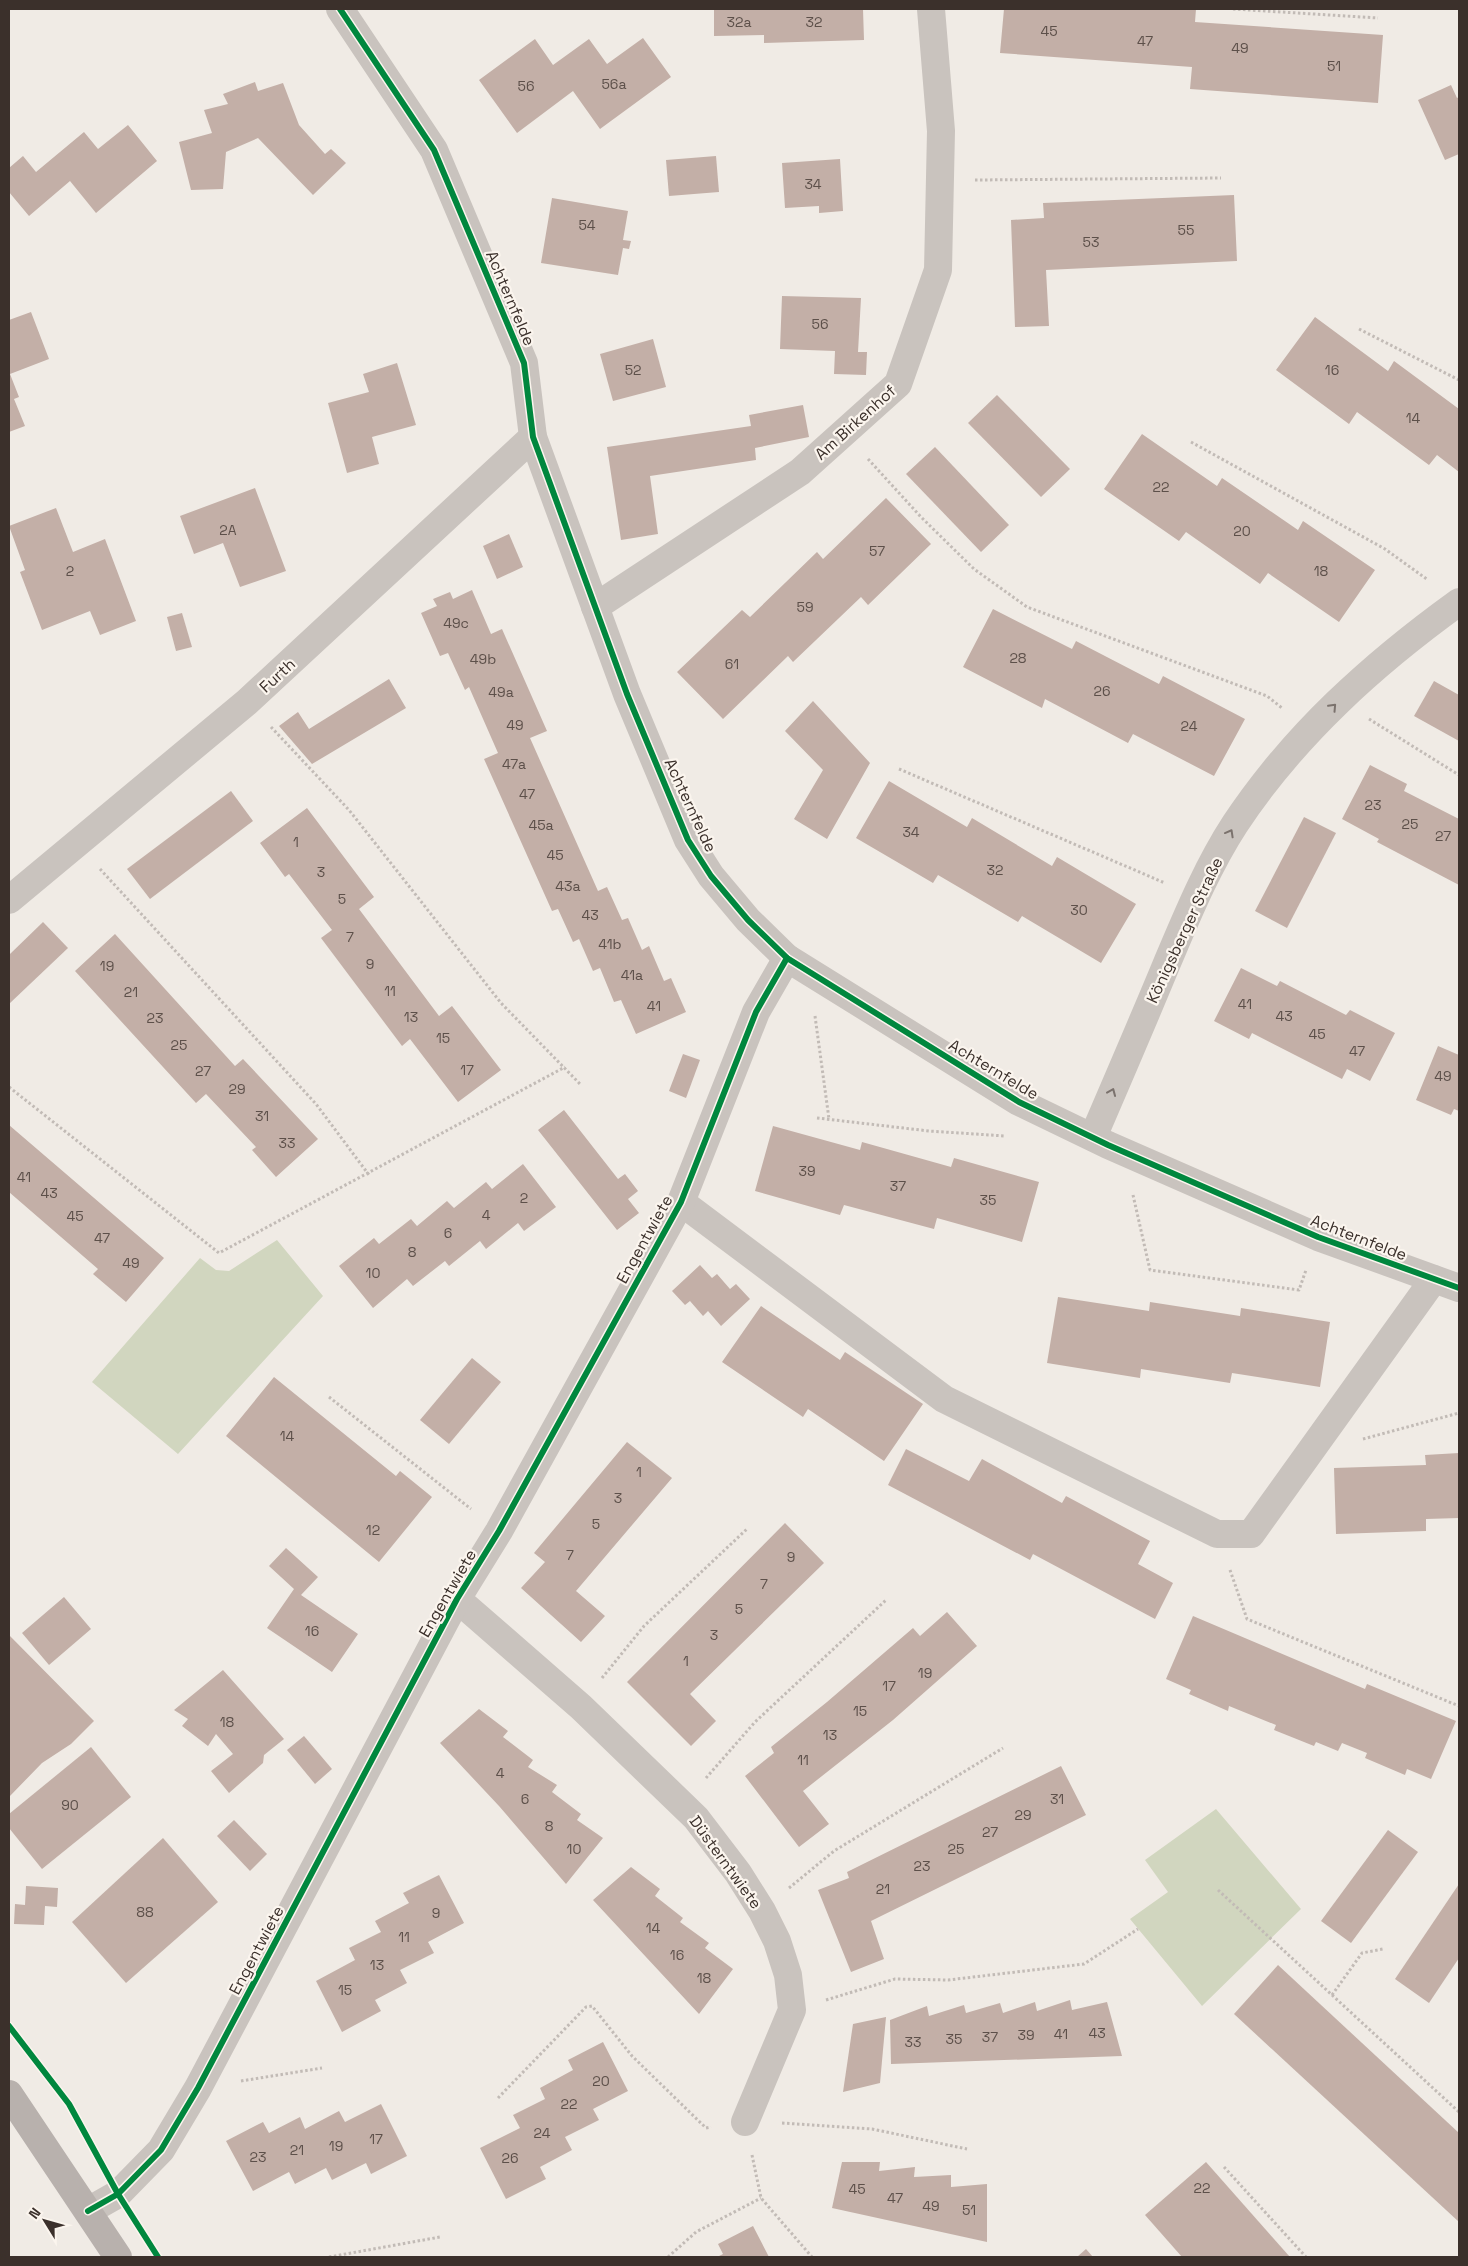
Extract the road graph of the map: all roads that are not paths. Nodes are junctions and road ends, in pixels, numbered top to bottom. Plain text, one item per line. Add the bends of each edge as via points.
1 (340, 9) edge
2 (931, 9) edge
3 (533, 437) junction
4 (1459, 602) edge
5 (595, 607) junction
6 (9, 900) edge
7 (798, 965) junction
8 (1093, 1137) junction
9 (681, 1202) junction
10 (1447, 1283) edge
11 (457, 1599) junction
12 (9, 2094) edge
13 (745, 2122) road end
14 (88, 2211) junction
15 (118, 2257) edge

1 - 3 street, Achternfelde via 434,150 524,363
2 - 5 street, Am Birkenhof via 941,131 938,270 898,384 800,472
3 - 5 street, Achternfelde
3 - 6 street, Furth via 247,702
8 -> 4 street, Königsberger Straße via 1196,896 1234,825 1276,766 1339,700 1420,630
5 - 7 street, Achternfelde via 627,694 688,840 711,876 748,920
7 - 8 street, Achternfelde via 1020,1102
7 - 9 street, Engentwiete via 756,1012
8 - 10 street, Achternfelde via 1318,1237
9 - 10 street via 944,1399 1217,1534 1252,1534 1309,1453
9 - 11 street, Engentwiete via 499,1531
11 - 13 street, Düsterntwiete via 581,1707 682,1805 716,1844 762,1910 788,1975 792,2010
11 - 14 street, Engentwiete via 198,2088 161,2150 118,2194
12 - 14 main road
14 - 15 main road

